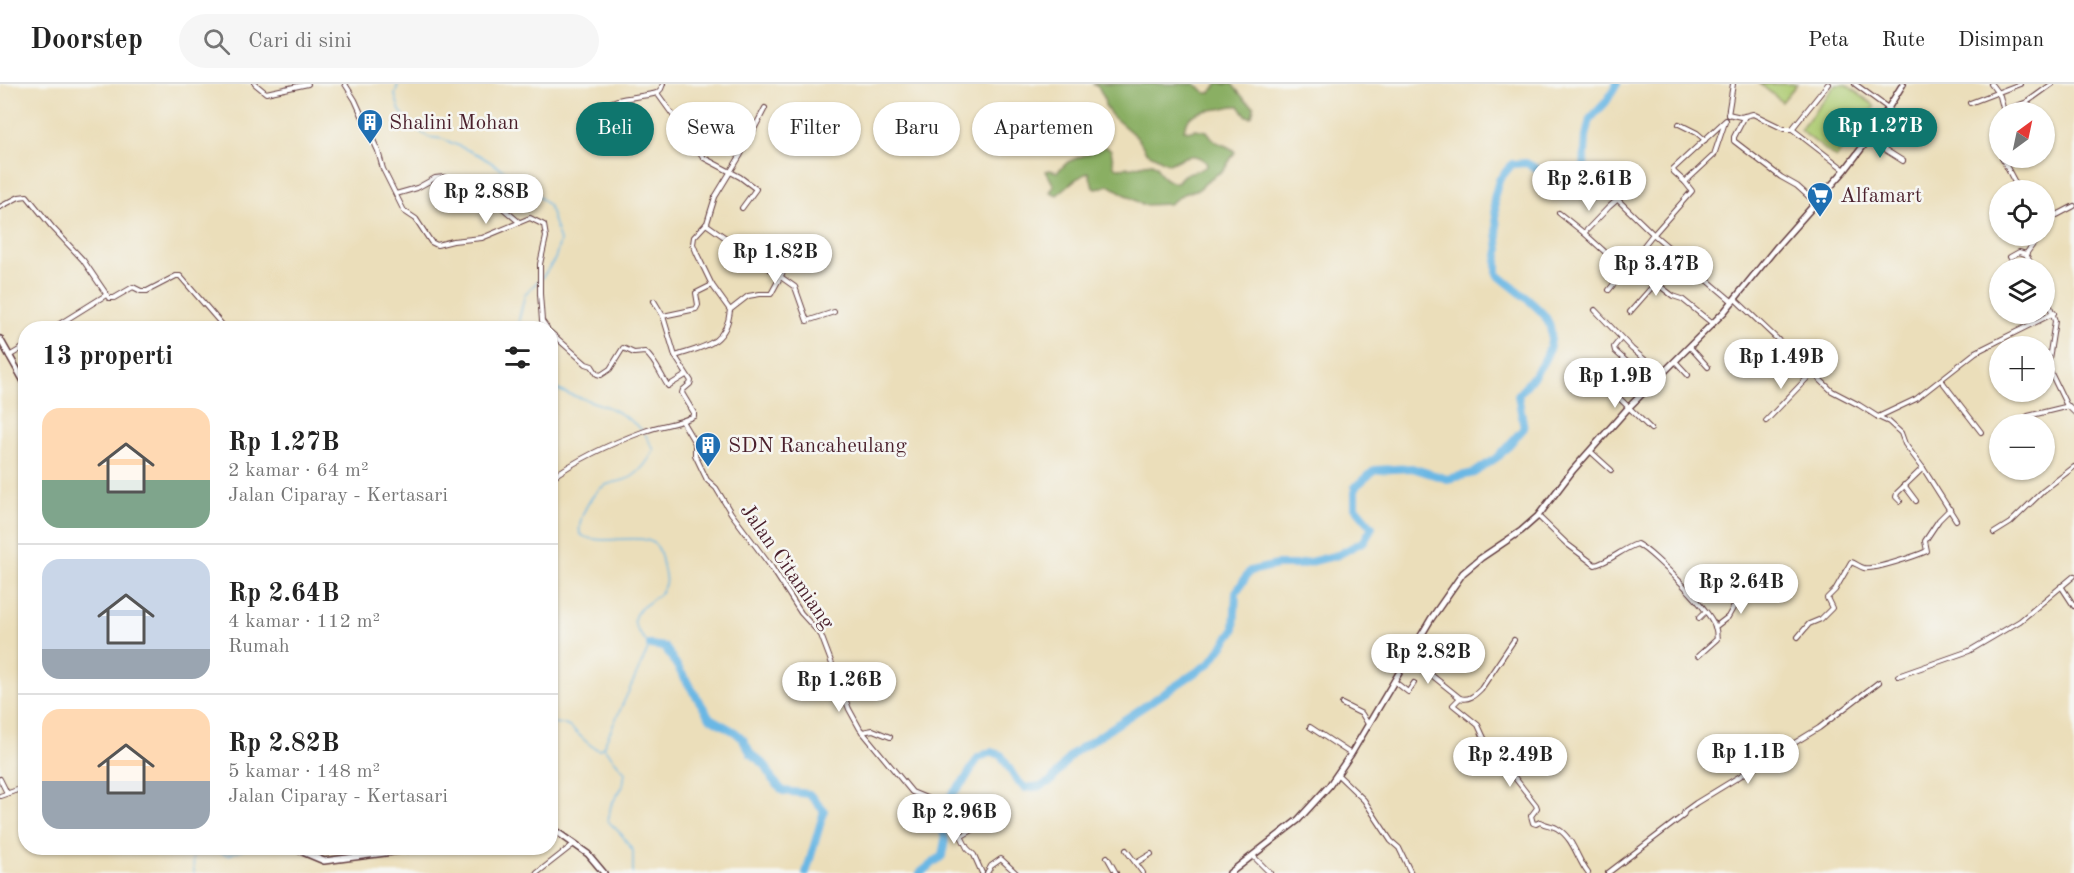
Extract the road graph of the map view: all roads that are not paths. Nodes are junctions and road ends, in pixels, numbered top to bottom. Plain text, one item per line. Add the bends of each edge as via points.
1 (255, 84) edge
2 (308, 84) edge
3 (345, 84) edge
4 (663, 84) edge
5 (1733, 84) edge
6 (1828, 84) edge
7 (1855, 84) edge
8 (1903, 84) edge
9 (1991, 84) edge
10 (2020, 84) edge
11 (2052, 84) edge
12 (657, 93) junction
13 (1997, 93) junction
14 (611, 102) edge
15 (2002, 102) edge
16 (2027, 102) edge
17 (1970, 103) dead end
18 (666, 106) edge
19 (765, 108) dead end
20 (1888, 108) junction
21 (1728, 114) junction
22 (1745, 116) junction
23 (1726, 120) junction
24 (1679, 124) dead end
25 (1792, 129) junction
26 (1868, 139) junction
27 (1705, 140) junction
28 (702, 156) edge
29 (1903, 161) dead end
30 (1845, 170) junction
31 (730, 172) junction
32 (1685, 182) junction
33 (1626, 192) dead end
34 (396, 194) junction
35 (1618, 200) junction
36 (1816, 203) junction
37 (2074, 206) edge
38 (0, 207) edge
39 (742, 208) dead end
40 (1559, 213) dead end
41 (2055, 216) edge
42 (520, 222) junction
43 (706, 224) junction
44 (1584, 233) junction
45 (1653, 234) junction
46 (2032, 246) edge
47 (2026, 254) junction
48 (2010, 257) dead end
49 (2028, 258) edge
50 (1625, 270) junction
51 (1667, 270) dead end
52 (1645, 272) dead end
53 (782, 274) junction
54 (1656, 283) junction
55 (712, 285) junction
56 (1609, 291) dead end
57 (106, 295) junction
58 (1734, 300) junction
59 (654, 301) dead end
60 (730, 310) junction
61 (1595, 310) dead end
62 (834, 312) dead end
63 (1629, 312) dead end
64 (663, 316) junction
65 (64, 321) edge
66 (219, 321) edge
67 (542, 321) edge
68 (1713, 324) junction
69 (2031, 324) edge
70 (2054, 324) edge
71 (1621, 338) junction
72 (0, 339) edge
73 (558, 339) edge
74 (1690, 346) junction
75 (18, 351) edge
76 (9, 356) junction
77 (675, 356) junction
78 (1675, 361) junction
79 (1708, 367) dead end
80 (18, 371) edge
81 (1595, 372) dead end
82 (1812, 373) junction
83 (1662, 374) junction
84 (686, 375) junction
85 (1688, 375) dead end
86 (1941, 380) junction
87 (1651, 384) junction
88 (2069, 406) junction
89 (1629, 407) junction
90 (2074, 412) edge
91 (2036, 414) edge
92 (1878, 417) junction
93 (682, 421) junction
94 (1766, 421) dead end
95 (1651, 429) dead end
96 (1981, 432) dead end
97 (1589, 450) junction
98 (2074, 467) edge
99 (1923, 468) junction
100 (1611, 470) dead end
101 (558, 474) edge
102 (1904, 485) junction
103 (1900, 501) dead end
104 (1916, 501) dead end
105 (1950, 509) junction
106 (1538, 516) junction
107 (1956, 520) dead end
108 (1994, 533) dead end
109 (2074, 576) edge
110 (2061, 585) junction
111 (1760, 590) dead end
112 (2074, 606) edge
113 (1705, 612) junction
114 (1699, 618) dead end
115 (1716, 627) junction
116 (1421, 636) junction
117 (1798, 638) dead end
118 (1514, 640) dead end
119 (1698, 656) dead end
120 (1409, 657) junction
121 (1428, 671) junction
122 (1898, 676) dead end
123 (1394, 681) junction
124 (1879, 682) dead end
125 (1414, 683) dead end
126 (1460, 698) junction
127 (1342, 704) dead end
128 (1369, 725) junction
129 (1310, 727) dead end
130 (862, 732) junction
131 (890, 737) dead end
132 (1351, 754) junction
133 (1338, 775) junction
134 (0, 779) edge
135 (18, 790) edge
136 (7, 793) junction
137 (0, 796) edge
138 (987, 822) dead end
139 (558, 832) edge
140 (962, 836) junction
141 (575, 843) junction
142 (1126, 850) dead end
143 (1151, 854) dead end
144 (310, 855) edge
145 (370, 855) edge
146 (1253, 856) junction
147 (1107, 858) dead end
148 (1136, 863) junction
149 (1409, 872) edge
150 (537, 873) edge
151 (604, 873) edge
152 (982, 873) edge
153 (987, 873) edge
154 (1016, 873) edge
155 (1116, 873) edge
156 (1143, 873) edge
157 (1230, 873) edge
158 (1270, 873) edge
159 (1588, 873) edge
160 (1608, 873) edge

1 - 2 street via 266,93
3 - 34 street via 356,100
4 - 12 street
5 - 21 street
6 - 25 street
7 - 20 street
8 - 20 main road
9 - 13 street
10 - 13 street
11 - 16 street
12 - 14 street
12 - 18 street
13 - 15 street
13 - 17 street
19 - 31 street
20 - 26 main road
21 - 22 street
21 - 23 street
22 - 25 street via 1753,114
22 - 36 street via 1734,141
23 - 27 street
23 - 32 street via 1714,154
24 - 27 street
25 - 30 street
26 - 29 street
26 - 30 main road
27 - 32 street via 1674,169
28 - 31 street
30 - 36 main road
31 - 39 street via 756,189
31 - 43 street via 715,197
32 - 45 street via 1692,191
33 - 35 street
34 - 42 street via 444,177 499,206
34 - 42 street via 404,211 416,219 436,245 482,238
35 - 44 street
35 - 45 street
36 - 58 main road
37 - 41 street
38 - 57 street via 27,196 83,260
40 - 44 street
42 - 67 street via 532,218 546,227 540,264
43 - 53 street
43 - 55 street via 693,244
44 - 50 street
45 - 50 street
45 - 58 street
46 - 47 street
47 - 48 street via 2019,252
47 - 49 street
50 - 56 street
51 - 54 street
52 - 54 street
53 - 60 street via 771,294 747,297
53 - 62 street via 797,289 807,321
54 - 63 street
54 - 68 street
55 - 60 street
55 - 64 street via 696,293 696,309
57 - 65 street
57 - 66 street via 114,298 133,287 144,292 180,276
58 - 68 main road
58 - 82 street
59 - 64 street
60 - 77 street via 726,329 717,340
61 - 71 street
64 - 77 street
68 - 74 main road
69 - 86 street via 1976,351
70 - 88 street via 2049,371
71 - 83 street
71 - 87 street via 1614,346 1615,351
72 - 76 main road
73 - 84 street via 599,375 610,369 623,348 645,352 656,362 668,386
74 - 78 main road
74 - 79 street
75 - 76 street
76 - 80 main road
77 - 84 street
78 - 83 main road
78 - 85 street
81 - 89 street
82 - 92 street via 1832,391
82 - 94 street
83 - 87 main road
84 - 93 street via 691,383 682,393 694,415
86 - 92 street via 1916,399
86 - 96 street
87 - 89 main road
88 - 90 street
88 - 91 street
89 - 95 street
89 - 97 main road
92 - 99 street via 1901,433
93 - 101 street via 647,430 583,458
93 - 130 street, Jalan Citamiang via 695,443 695,455 706,480 716,488 801,613 822,637 849,709
97 - 100 street
97 - 106 main road
98 - 108 street
99 - 102 street
99 - 105 street
102 - 103 street via 1896,495
102 - 104 street
105 - 107 street
105 - 117 street via 1925,541 1927,551 1870,568 1851,562 1827,599 1832,608 1809,624
106 - 113 street via 1595,565 1638,544 1646,548
106 - 116 main road via 1463,573
109 - 110 street
110 - 112 street
110 - 122 street via 2020,621 1969,651
111 - 115 street via 1742,596
113 - 114 street
113 - 115 street
115 - 119 street via 1717,639
116 - 120 main road
116 - 121 street via 1440,649
118 - 126 street via 1475,696
120 - 121 street
120 - 123 main road
121 - 126 street
123 - 125 street via 1408,692
123 - 128 main road
124 - 160 street via 1819,728 1696,803
126 - 159 street via 1453,705 1478,725 1537,806 1531,816 1533,823 1540,822 1562,832
127 - 128 street via 1362,714
128 - 132 main road
129 - 132 street
130 - 131 street via 873,730
130 - 140 street, Jalan Citamiang via 910,790 946,806
132 - 133 main road
133 - 146 main road via 1298,820
133 - 149 street via 1364,800 1399,848
134 - 136 street
135 - 136 street
136 - 137 street
138 - 140 street
139 - 141 main road
140 - 152 street
141 - 150 street
141 - 151 main road
142 - 148 street
143 - 148 street
144 - 145 main road via 324,861
146 - 157 main road
146 - 158 street
147 - 155 street
148 - 156 street
153 - 154 street via 1000,859

